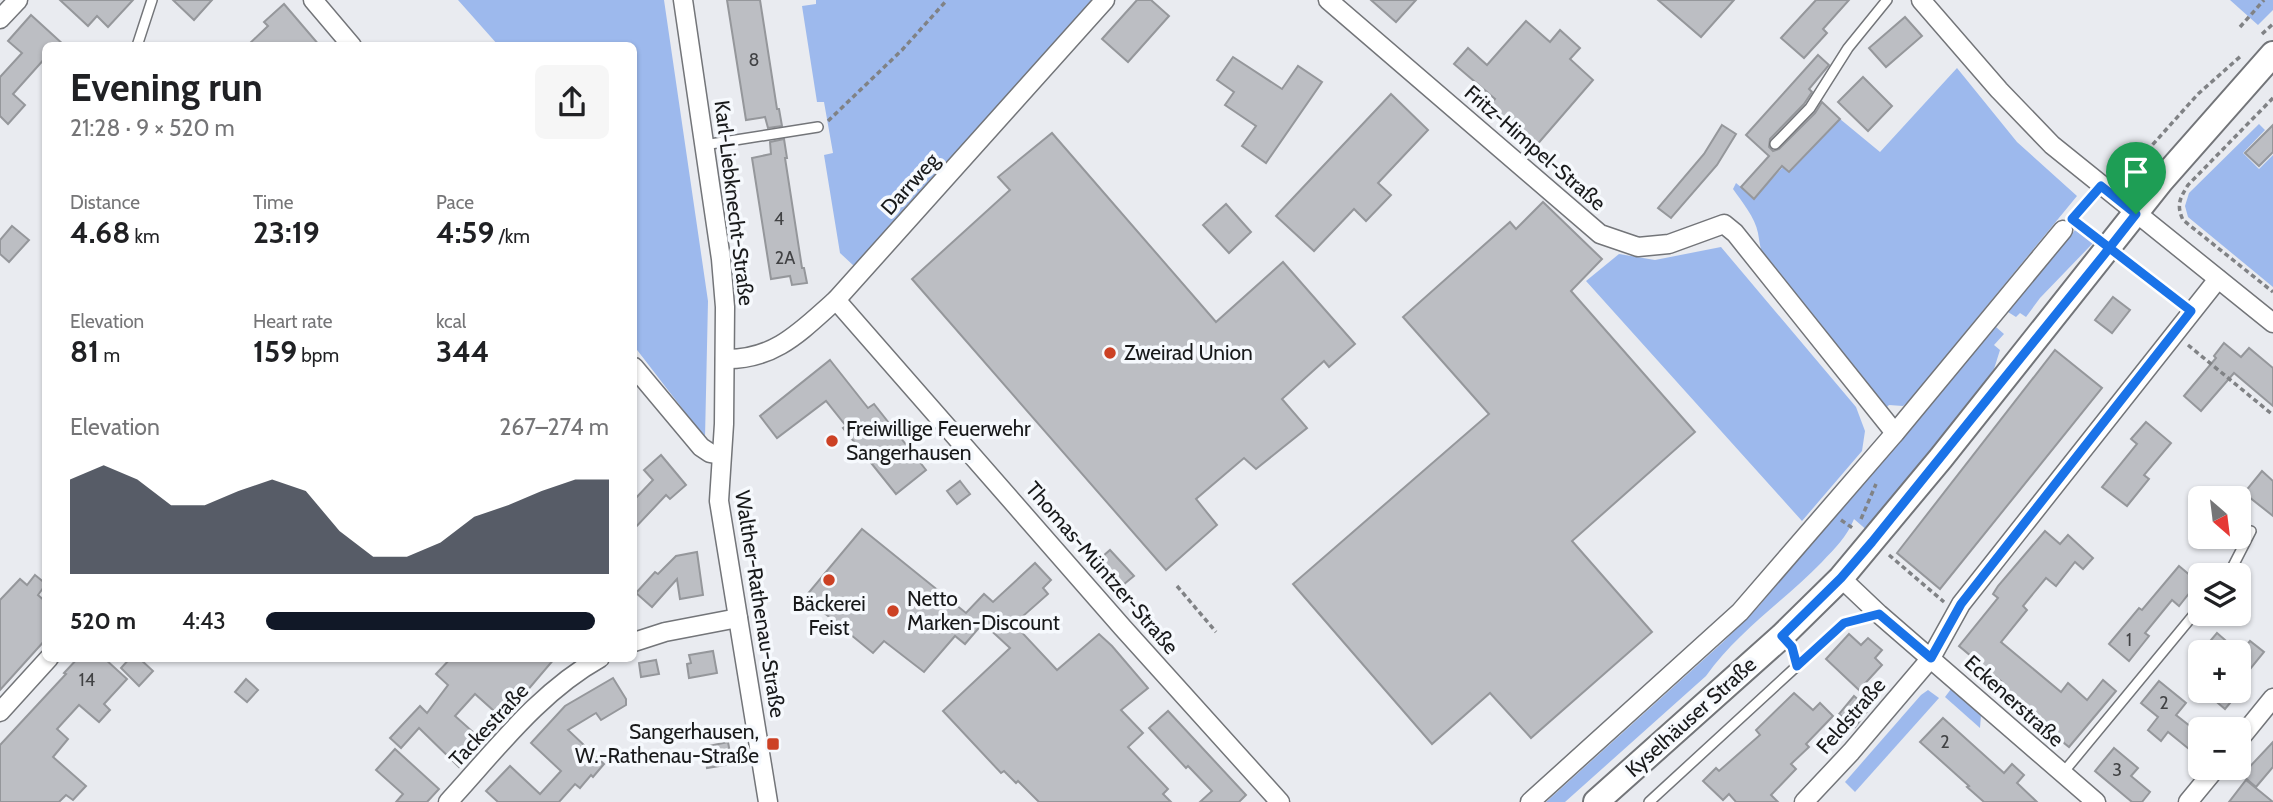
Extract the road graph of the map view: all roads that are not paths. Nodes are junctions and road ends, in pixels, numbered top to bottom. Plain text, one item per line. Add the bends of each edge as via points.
1 (18, 0) edge
2 (152, 0) edge
3 (313, 0) edge
4 (684, 0) edge
5 (1105, 0) edge
6 (1328, 0) edge
7 (1887, 0) edge
8 (1921, 0) edge
9 (0, 19) edge
10 (138, 42) edge
11 (349, 42) edge
12 (2265, 47) edge
13 (818, 127) road end
14 (1775, 144) dead end
15 (704, 145) junction
16 (2136, 214) junction
17 (2067, 225) road end
18 (2218, 279) junction
19 (836, 300) junction
20 (2273, 323) edge
21 (725, 359) junction
22 (637, 371) edge
23 (1895, 433) junction
24 (721, 455) junction
25 (1841, 578) junction
26 (738, 618) junction
27 (2188, 622) edge
28 (1782, 636) junction
29 (637, 641) edge
30 (1931, 658) junction
31 (45, 662) edge
32 (594, 662) edge
33 (2273, 698) edge
34 (0, 712) edge
35 (2251, 725) edge
36 (2062, 774) junction
37 (2206, 780) edge
38 (448, 802) edge
39 (768, 802) edge
40 (1280, 802) edge
41 (1530, 802) edge
42 (1596, 802) edge
43 (1649, 802) edge
44 (1804, 802) edge
45 (2096, 802) edge
46 (2188, 802) edge

1 - 9 street
2 - 10 lane
3 - 11 street
4 - 15 street, Karl-Liebknecht-Straße
5 - 19 street, Darrweg
6 - 23 street, Fritz-Himpel-Straße via 1600,234 1638,247 1669,244 1724,224
7 - 14 lane via 1847,48 1810,108
8 - 16 street via 2022,116
12 - 16 main road, Kyselhäuser Straße
13 - 15 lane
15 - 21 street, Karl-Liebknecht-Straße via 721,259
16 - 18 street
16 - 25 main road, Kyselhäuser Straße
17 - 23 street
18 - 20 street
18 - 30 street via 1961,604
19 - 21 street, Darrweg via 769,352
19 - 40 street, Thomas-Müntzer-Straße
21 - 24 street, Karl-Liebknecht-Straße
22 - 24 street via 701,447
23 - 41 street via 1740,612
24 - 26 street, Walther-Rathenau-Straße via 719,501
25 - 28 main road, Kyselhäuser Straße
25 - 30 street, Eckenerstraße
26 - 29 street
26 - 39 street, Walther-Rathenau-Straße
27 - 36 lane
28 - 42 main road, Kyselhäuser Straße
28 - 43 lane via 1792,647 1797,666
30 - 36 street, Eckenerstraße
30 - 44 street, Feldstraße
31 - 34 street
32 - 38 street, Tackestraße via 539,704
33 - 35 street
36 - 45 street, Eckenerstraße
37 - 46 street

